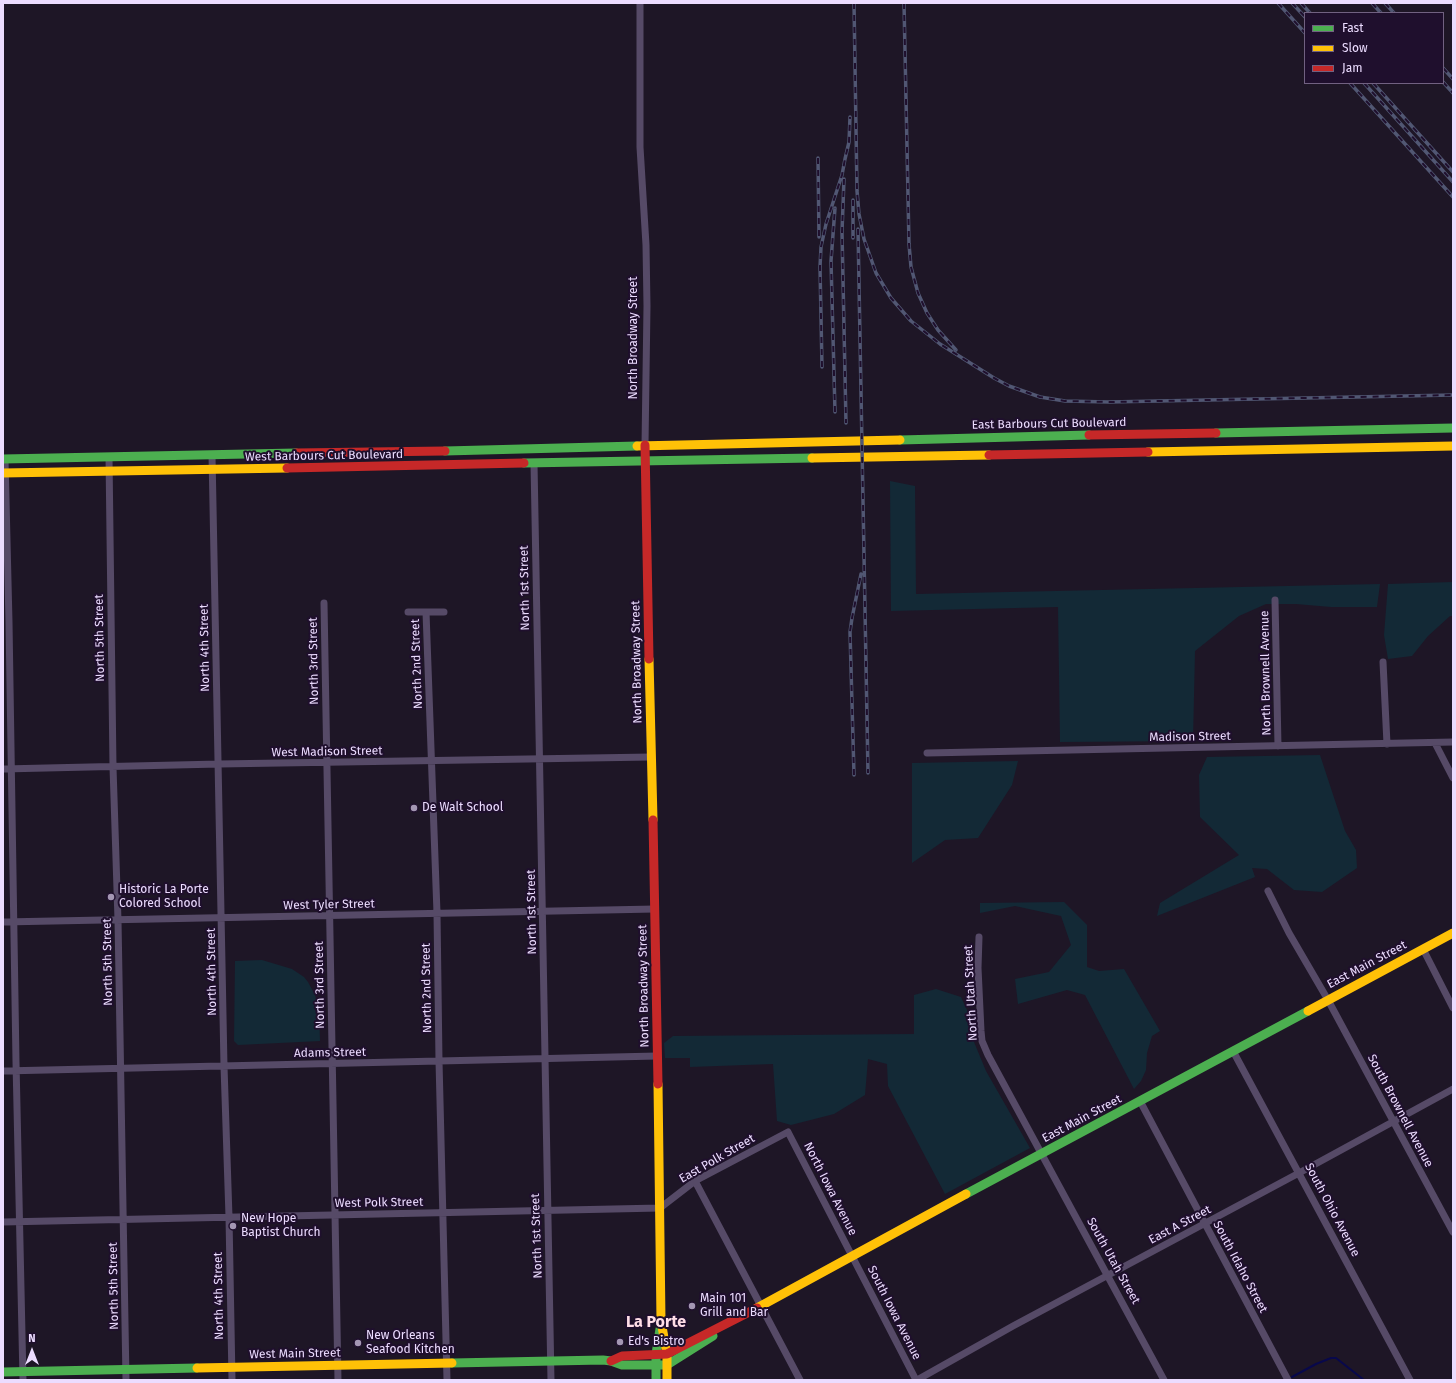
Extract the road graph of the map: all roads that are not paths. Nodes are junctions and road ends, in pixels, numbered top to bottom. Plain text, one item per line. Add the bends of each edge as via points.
1 (640, 3) edge
2 (1453, 428) edge
3 (1364, 431) junction
4 (1204, 434) junction
5 (998, 437) junction
6 (827, 441) junction
7 (646, 445) junction
8 (1453, 446) edge
9 (1364, 448) junction
10 (392, 451) junction
11 (1204, 452) junction
12 (323, 453) junction
13 (212, 455) junction
14 (998, 455) junction
15 (109, 457) junction
16 (827, 458) junction
17 (4, 459) edge
18 (646, 461) junction
19 (534, 463) junction
20 (391, 466) junction
21 (323, 468) junction
22 (213, 470) junction
23 (109, 471) junction
24 (4, 473) edge
25 (1275, 600) dead end
26 (324, 603) dead end
27 (408, 612) dead end
28 (426, 612) junction
29 (444, 612) dead end
30 (1383, 662) dead end
31 (1453, 742) edge
32 (1435, 743) junction
33 (1387, 744) junction
34 (1278, 746) junction
35 (927, 753) dead end
36 (651, 757) junction
37 (540, 759) junction
38 (431, 761) junction
39 (327, 763) junction
40 (219, 764) junction
41 (113, 767) junction
42 (3, 769) edge
43 (12, 769) junction
44 (1453, 778) edge
45 (1268, 891) dead end
46 (655, 909) junction
47 (543, 912) junction
48 (437, 913) junction
49 (329, 916) junction
50 (222, 918) junction
51 (118, 920) junction
52 (3, 922) edge
53 (13, 922) junction
54 (1453, 932) edge
55 (979, 937) dead end
56 (1422, 949) junction
57 (1328, 1000) junction
58 (1453, 1008) edge
59 (1233, 1051) junction
60 (657, 1056) junction
61 (544, 1058) junction
62 (439, 1061) junction
63 (332, 1064) junction
64 (224, 1066) junction
65 (121, 1068) junction
66 (3, 1071) edge
67 (16, 1071) junction
68 (1453, 1089) edge
69 (1140, 1101) junction
70 (1393, 1122) junction
71 (788, 1132) joint
72 (1041, 1154) junction
73 (1299, 1173) junction
74 (695, 1181) junction
75 (660, 1208) junction
76 (547, 1210) junction
77 (442, 1213) junction
78 (335, 1215) junction
79 (229, 1217) junction
80 (124, 1220) junction
81 (3, 1222) edge
82 (20, 1222) junction
83 (1204, 1224) junction
84 (1453, 1232) edge
85 (852, 1256) junction
86 (1109, 1276) junction
87 (760, 1306) junction
88 (661, 1321) junction
89 (722, 1327) junction
90 (656, 1354) junction
91 (667, 1354) junction
92 (551, 1361) junction
93 (611, 1361) junction
94 (447, 1363) junction
95 (656, 1365) junction
96 (667, 1365) junction
97 (337, 1366) junction
98 (232, 1368) junction
99 (126, 1370) junction
100 (3, 1372) edge
101 (23, 1376) edge
102 (126, 1380) edge
103 (232, 1380) edge
104 (338, 1380) edge
105 (447, 1380) edge
106 (551, 1380) edge
107 (656, 1380) edge
108 (667, 1380) edge
109 (800, 1380) edge
110 (916, 1380) edge
111 (1164, 1380) edge
112 (1288, 1380) edge
113 (1410, 1380) edge

1 - 7 street, North Broadway Street via 640,147 648,306
2 - 3 street, East Barbours Cut Boulevard
3 - 4 street, East Barbours Cut Boulevard
3 - 9 street
4 - 5 street, East Barbours Cut Boulevard
4 - 11 street
5 - 6 street, East Barbours Cut Boulevard
5 - 14 street
6 - 7 street, East Barbours Cut Boulevard
6 - 16 street
7 - 10 street, West Barbours Cut Boulevard
7 - 18 street, North Broadway Street
8 - 9 street
9 - 11 street
10 - 12 street, West Barbours Cut Boulevard
10 - 20 street
11 - 14 street
12 - 13 street, West Barbours Cut Boulevard
12 - 21 street
13 - 15 street, West Barbours Cut Boulevard
13 - 22 street, North 4th Street
14 - 16 street
15 - 17 street, West Barbours Cut Boulevard
15 - 23 street, North 5th Street
16 - 18 street
17 - 24 street
18 - 19 street, West Barbours Cut Boulevard
18 - 36 street, North Broadway Street
19 - 20 street, West Barbours Cut Boulevard
19 - 37 street, North 1st Street
20 - 21 street, West Barbours Cut Boulevard
21 - 22 street, West Barbours Cut Boulevard
22 - 23 street, West Barbours Cut Boulevard
22 - 40 street, North 4th Street
23 - 24 street, West Barbours Cut Boulevard
23 - 41 street, North 5th Street
24 - 43 street
25 - 34 street, North Brownell Avenue
26 - 39 street, North 3rd Street
27 - 28 street, North 2nd Street
28 - 29 street, North 2nd Street
28 - 38 street, North 2nd Street
30 - 33 street
31 - 32 street, Madison Street
32 - 33 street, Madison Street
32 - 44 street
33 - 34 street, Madison Street
34 - 35 street, Madison Street
36 - 37 street, West Madison Street
36 - 46 street, North Broadway Street
37 - 38 street, West Madison Street
37 - 47 street, North 1st Street
38 - 39 street, West Madison Street
38 - 48 street, North 2nd Street
39 - 40 street, West Madison Street
39 - 49 street, North 3rd Street
40 - 41 street, West Madison Street
40 - 50 street, North 4th Street
41 - 43 street, West Madison Street
41 - 51 street, North 5th Street
42 - 43 street, West Madison Street
43 - 53 street
45 - 57 street
46 - 47 street, West Tyler Street
46 - 60 street, North Broadway Street
47 - 48 street, West Tyler Street
47 - 61 street, North 1st Street
48 - 49 street, West Tyler Street
48 - 62 street, North 2nd Street
49 - 50 street, West Tyler Street
49 - 63 street, North 3rd Street
50 - 51 street, West Tyler Street
50 - 64 street, North 4th Street
51 - 53 street, West Tyler Street
51 - 65 street, North 5th Street
52 - 53 street, West Tyler Street
53 - 67 street
54 - 56 street, East Main Street
55 - 72 street, North Utah Street via 982,1041
56 - 57 street, East Main Street
56 - 58 street
57 - 59 street, East Main Street
57 - 70 street, South Brownell Avenue
59 - 69 street, East Main Street
59 - 73 street, South Ohio Avenue
60 - 61 street, Adams Street
60 - 75 street, North Broadway Street
61 - 62 street, Adams Street
61 - 76 street, North 1st Street
62 - 63 street, Adams Street
62 - 77 street, North 2nd Street
63 - 64 street, Adams Street
63 - 78 street, North 3rd Street
64 - 65 street, Adams Street
64 - 79 street, North 4th Street
65 - 67 street, Adams Street
65 - 80 street, North 5th Street
66 - 67 street, Adams Street
67 - 82 street
68 - 70 street, East A Street
69 - 72 street, East Main Street
69 - 83 street, South Idaho Street
70 - 73 street, East A Street
70 - 84 street, South Brownell Avenue
71 - 74 street, East Polk Street
71 - 85 street, North Iowa Avenue
72 - 85 street, East Main Street
72 - 86 street, South Utah Street
73 - 83 street, East A Street
73 - 113 street, South Ohio Avenue
74 - 75 street, East Polk Street
74 - 87 street
75 - 76 street, West Polk Street
75 - 88 street, North Broadway Street
76 - 77 street, West Polk Street
76 - 92 street, North 1st Street
77 - 78 street, West Polk Street
77 - 94 street, North 2nd Street
78 - 79 street, West Polk Street
78 - 97 street, North 3rd Street
79 - 80 street, West Polk Street
79 - 98 street, North 4th Street
80 - 82 street, West Polk Street
80 - 99 street, North 5th Street
81 - 82 street, West Polk Street
82 - 101 street
83 - 86 street, East A Street
83 - 112 street, South Idaho Street
85 - 87 street, East Main Street
85 - 110 street, South Iowa Avenue
86 - 110 street, East A Street
86 - 111 street, South Utah Street
87 - 89 street, East Main Street
87 - 109 street
88 - 90 street, North Broadway Street
88 - 91 street, North Broadway Street
89 - 91 street, East Main Street
89 - 96 street, East Main Street via 705,1342
90 - 91 street, West Main Street
90 - 93 street, West Main Street via 622,1356
90 - 95 street, North Broadway Street
91 - 96 street, North Broadway Street
92 - 93 street, West Main Street
92 - 94 street, West Main Street
92 - 106 street, North 1st Street
93 - 95 street, West Main Street via 622,1365
94 - 97 street, West Main Street
94 - 105 street, North 2nd Street
95 - 96 street, West Main Street
95 - 107 street, North Broadway Street
96 - 108 street, North Broadway Street
97 - 98 street, West Main Street
97 - 104 street, North 3rd Street
98 - 99 street, West Main Street
98 - 103 street, North 4th Street
99 - 101 street, West Main Street
99 - 102 street, North 5th Street
100 - 101 street, West Main Street

